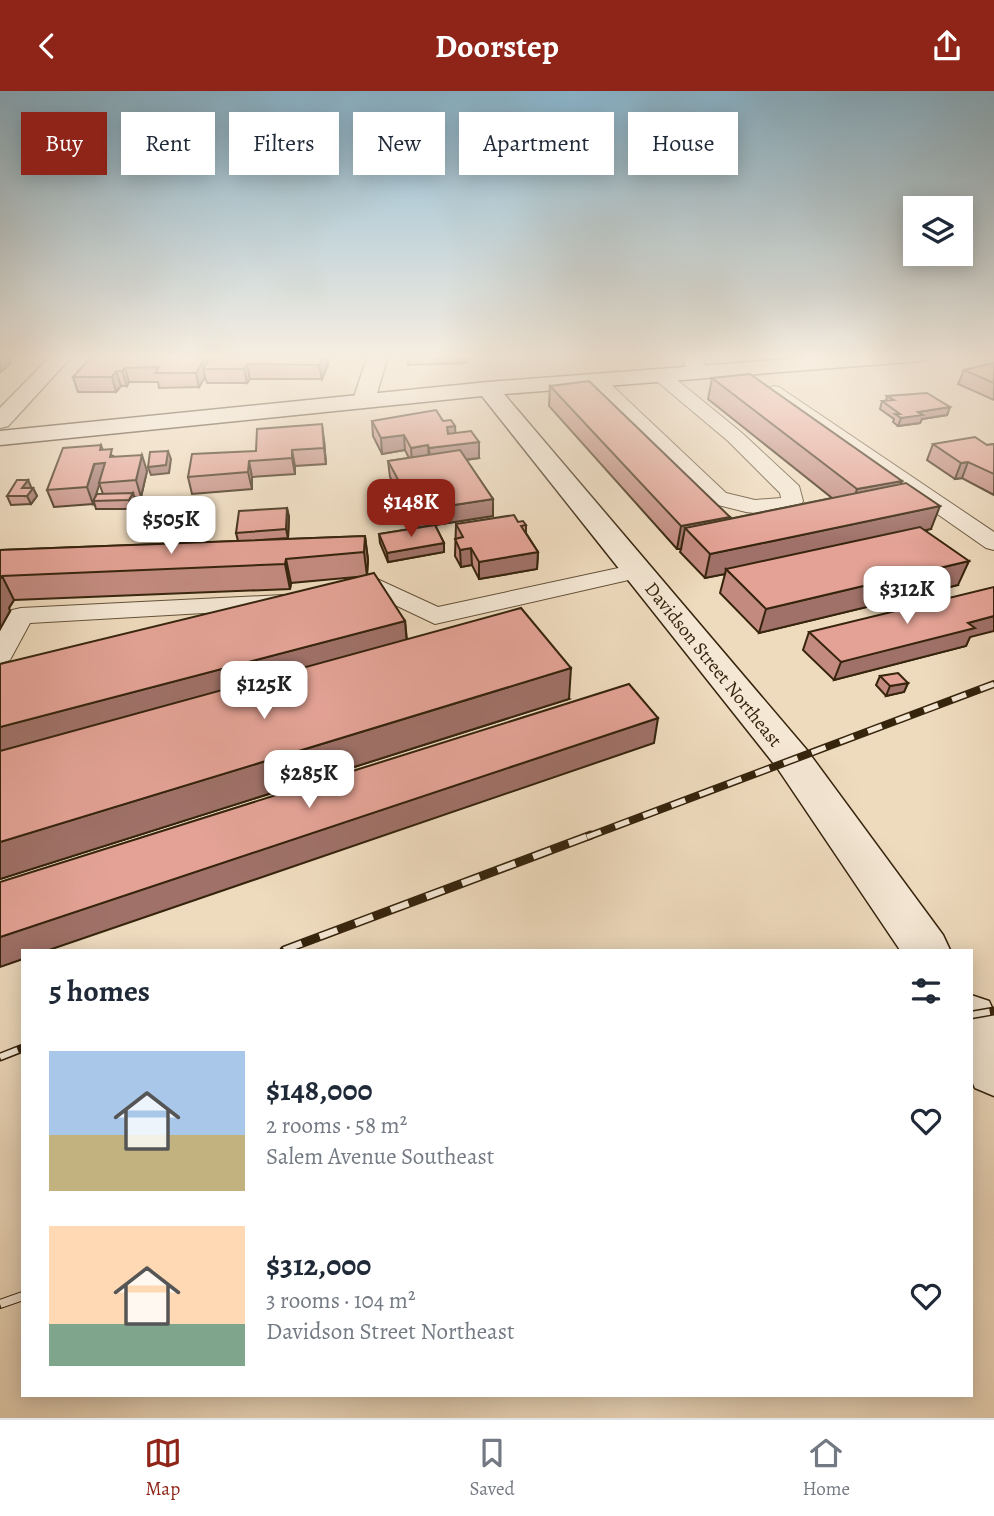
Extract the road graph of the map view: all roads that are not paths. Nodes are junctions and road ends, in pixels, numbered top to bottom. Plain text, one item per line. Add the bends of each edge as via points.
1 (207, 417) edge
2 (511, 417) edge
3 (634, 417) edge
4 (711, 417) edge
5 (811, 417) edge
6 (0, 438) edge
7 (994, 543) edge
8 (638, 572) junction
9 (306, 599) junction
10 (178, 632) edge
11 (4, 668) edge
12 (925, 949) edge
13 (973, 1023) edge
14 (994, 1070) edge

1 - 6 street
2 - 8 street, Davidson Street Northeast
3 - 4 lane via 718,498 774,508 792,501 791,491
5 - 7 lane
8 - 9 lane via 435,616 375,586
8 - 12 street, Davidson Street Northeast via 792,759
9 - 10 lane
9 - 11 lane via 21,616
13 - 14 street

